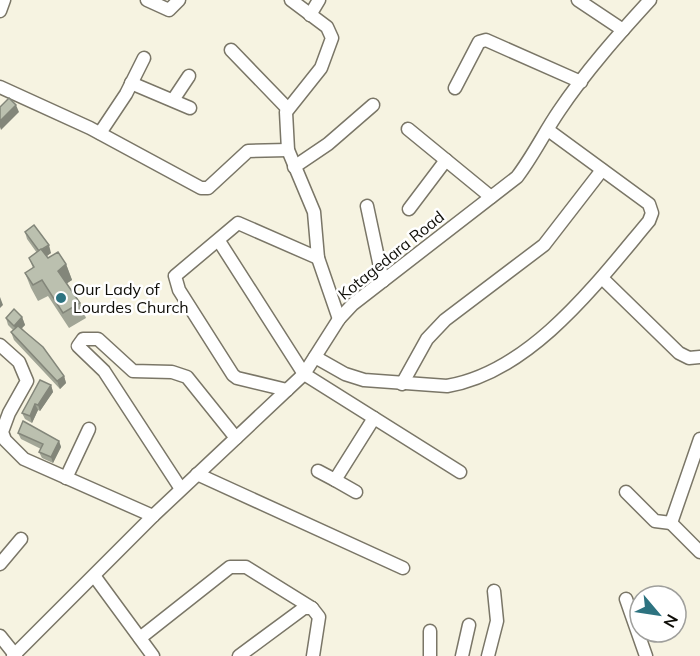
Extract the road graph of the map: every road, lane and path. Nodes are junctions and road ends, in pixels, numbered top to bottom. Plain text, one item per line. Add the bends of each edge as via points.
1 (4, 0) edge
2 (147, 0) edge
3 (178, 0) edge
4 (291, 0) edge
5 (319, 0) edge
6 (578, 0) edge
7 (650, 0) edge
8 (0, 11) edge
9 (310, 15) junction
10 (623, 30) junction
11 (231, 50) dead end
12 (144, 58) dead end
13 (189, 76) dead end
14 (581, 82) junction
15 (131, 83) junction
16 (0, 87) edge
17 (455, 88) dead end
18 (173, 100) junction
19 (373, 105) dead end
20 (190, 108) dead end
21 (288, 109) junction
22 (408, 129) dead end
23 (548, 130) junction
24 (100, 133) junction
25 (288, 150) junction
26 (446, 160) junction
27 (294, 167) junction
28 (602, 170) junction
29 (491, 197) junction
30 (367, 206) dead end
31 (409, 209) dead end
32 (219, 241) junction
33 (318, 258) junction
34 (602, 278) junction
35 (383, 281) junction
36 (339, 319) junction
37 (0, 345) edge
38 (315, 357) junction
39 (700, 357) edge
40 (304, 374) junction
41 (402, 384) junction
42 (287, 390) junction
43 (374, 418) junction
44 (89, 429) dead end
45 (236, 438) junction
46 (700, 439) edge
47 (318, 471) dead end
48 (460, 472) dead end
49 (197, 474) junction
50 (66, 478) junction
51 (335, 480) junction
52 (181, 489) junction
53 (356, 492) dead end
54 (626, 492) dead end
55 (153, 516) junction
56 (671, 523) junction
57 (21, 539) dead end
58 (700, 552) edge
59 (0, 564) edge
60 (403, 568) dead end
61 (95, 577) junction
62 (494, 591) dead end
63 (626, 599) dead end
64 (312, 608) junction
65 (469, 625) dead end
66 (430, 632) dead end
67 (0, 636) edge
68 (140, 638) junction
69 (15, 655) edge
70 (153, 656) edge
71 (239, 656) edge
72 (313, 656) edge
73 (430, 656) edge
74 (462, 656) edge
75 (488, 656) edge
76 (646, 656) edge

1 - 8 street
2 - 3 street via 169,10
4 - 9 street
5 - 9 street
6 - 10 street
7 - 10 street, Kotagedara Road
9 - 21 street via 327,27 332,44 311,83
10 - 14 street, Kotagedara Road
11 - 21 street
12 - 15 street
13 - 18 street
14 - 17 street via 486,40 478,42
14 - 23 street, Kotagedara Road
15 - 18 street
15 - 24 street
16 - 24 street
18 - 20 street
19 - 27 street
21 - 25 street
22 - 26 street
23 - 28 street
23 - 29 street, Kotagedara Road via 517,177
24 - 25 street via 205,188 248,151
25 - 27 street
26 - 29 street
26 - 31 street
27 - 33 street via 314,212
28 - 34 street via 649,204 652,213
28 - 41 street via 544,245 445,320 422,346
29 - 35 street, Kotagedara Road
30 - 35 street
32 - 33 street via 233,225 243,223
32 - 40 street
32 - 42 street via 178,272 175,283 233,375
33 - 36 street
34 - 39 street via 679,353 689,358
34 - 41 street via 564,319 513,359 459,384
35 - 36 street, Kotagedara Road
36 - 38 street, Kotagedara Road
37 - 50 street via 19,362 27,381 9,413 2,432 5,440 24,459
38 - 40 street, Kotagedara Road
38 - 41 street via 354,377
40 - 42 street, Kotagedara Road
40 - 43 street
42 - 45 street, Kotagedara Road
43 - 48 street
43 - 51 street
44 - 50 street
45 - 49 street, Kotagedara Road
45 - 52 street via 187,377 172,372 133,371 98,339 83,339 78,346 104,371
46 - 56 street
47 - 51 street
49 - 52 street, Kotagedara Road
49 - 60 street
50 - 55 street
51 - 53 street
52 - 55 street, Kotagedara Road
54 - 56 street via 655,521
55 - 61 street, Kotagedara Road
56 - 58 street
57 - 59 street
61 - 68 street
61 - 69 street, Kotagedara Road
62 - 75 street via 497,621
63 - 76 street
64 - 68 street via 246,567 236,565
64 - 71 street via 304,608
64 - 72 street via 319,617
65 - 74 street
66 - 73 street
67 - 69 street
68 - 70 street

